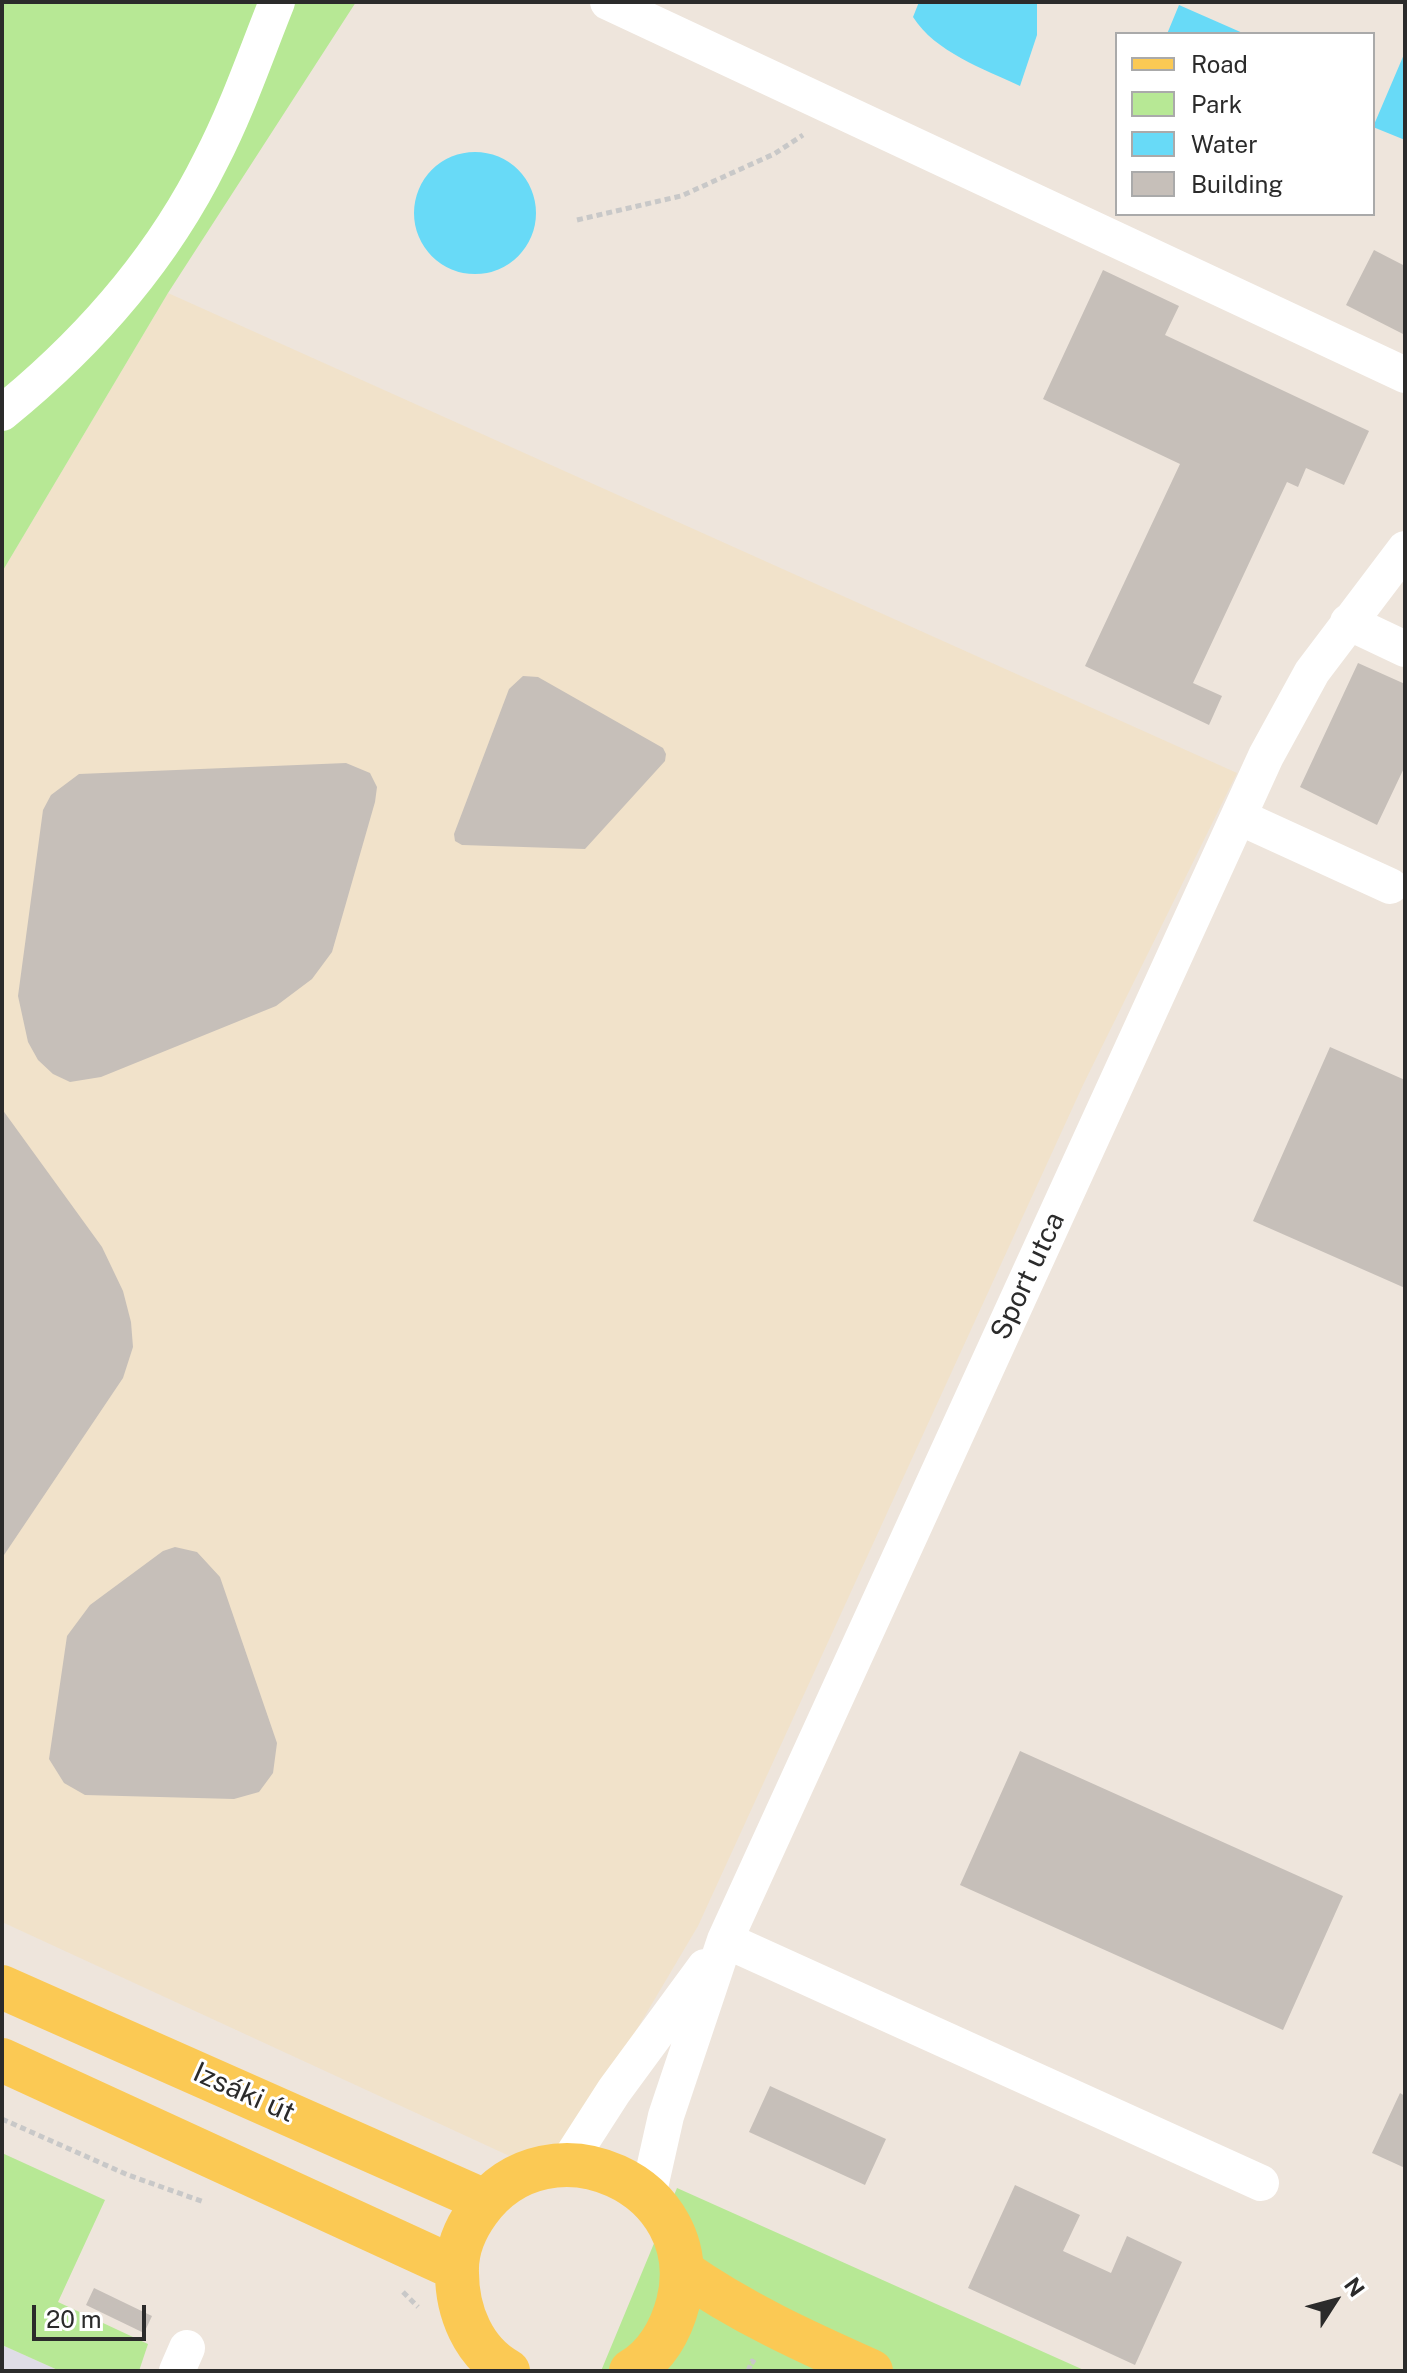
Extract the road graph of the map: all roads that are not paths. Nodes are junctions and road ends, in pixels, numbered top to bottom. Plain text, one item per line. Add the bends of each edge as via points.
1 (277, 2) edge
2 (608, 2) edge
3 (1405, 375) edge
4 (2, 413) edge
5 (1405, 549) edge
6 (1348, 622) junction
7 (1405, 649) edge
8 (1239, 817) junction
9 (1390, 886) dead end
10 (725, 1940) junction
11 (2, 1987) edge
12 (2, 2060) edge
13 (567, 2164) junction
14 (1261, 2183) dead end
15 (648, 2196) junction
16 (485, 2201) junction
17 (457, 2269) junction
18 (682, 2271) junction
19 (638, 2370) edge
20 (508, 2371) edge
21 (871, 2371) edge

1 - 4 street via 211,161 136,282 74,349
2 - 3 street
5 - 6 street, Sport utca
6 - 7 street
6 - 8 street, Sport utca via 1312,672
8 - 9 street
8 - 10 street, Sport utca
10 - 13 street
10 - 14 street
10 - 15 street via 666,2116
11 - 16 main road, Izsáki út
12 - 17 main road
13 - 15 main road via 610,2172
13 - 16 main road via 522,2174
15 - 18 main road via 668,2223
16 - 17 main road via 470,2221
17 - 20 main road via 466,2324 481,2348
18 - 19 main road via 675,2315
18 - 21 main road via 794,2336

